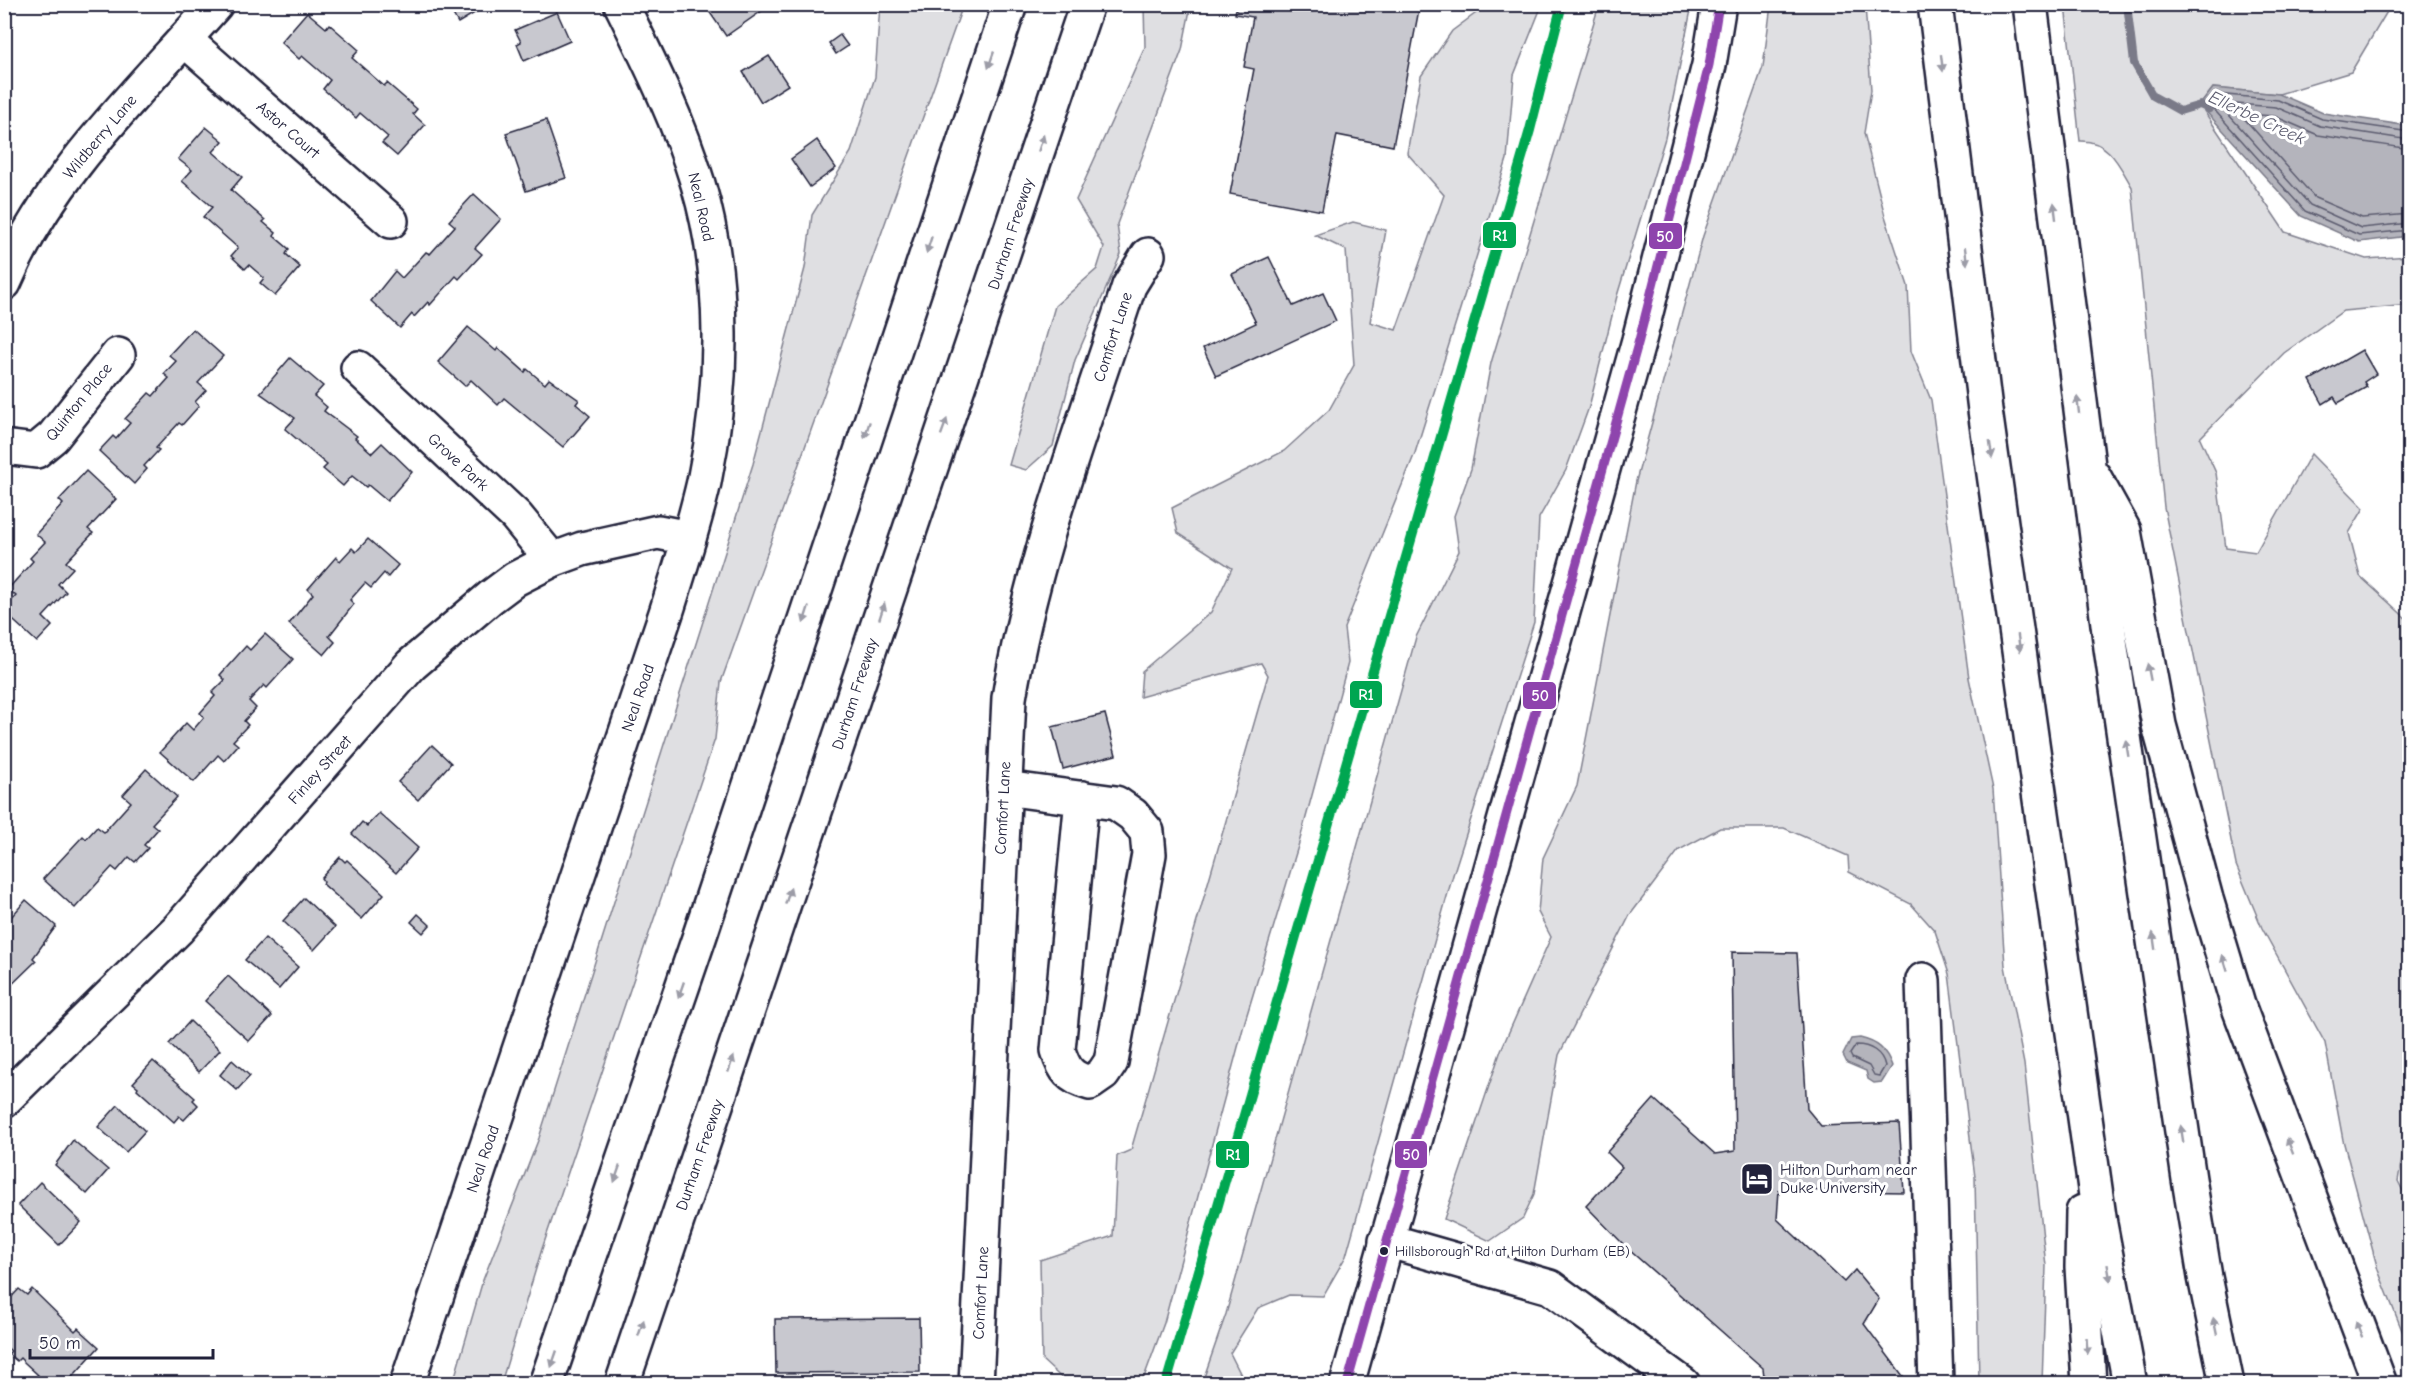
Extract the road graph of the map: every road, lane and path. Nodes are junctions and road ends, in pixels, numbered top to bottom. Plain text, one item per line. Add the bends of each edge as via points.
1 (216, 4) edge
2 (621, 4) edge
3 (1010, 4) edge
4 (1087, 4) edge
5 (1719, 4) edge
6 (1935, 4) edge
7 (2030, 4) edge
8 (184, 40) junction
9 (391, 221) dead end
10 (1148, 255) dead end
11 (4, 283) edge
12 (118, 355) dead end
13 (358, 368) dead end
14 (4, 447) edge
15 (2085, 463) junction
16 (690, 538) junction
17 (552, 560) junction
18 (1004, 788) junction
19 (1082, 798) junction
20 (1923, 980) dead end
21 (4, 1100) edge
22 (2086, 1111) junction
23 (1386, 1240) junction
24 (408, 1383) edge
25 (546, 1383) edge
26 (622, 1383) edge
27 (976, 1383) edge
28 (1347, 1383) edge
29 (1683, 1383) edge
30 (1936, 1383) edge
31 (2089, 1383) edge
32 (2130, 1383) edge
33 (2227, 1383) edge
34 (2380, 1383) edge

1 - 8 main road, Wildberry Lane
2 - 16 main road, Neal Road via 663,89 687,151 701,197 714,269 714,425
3 -> 25 main road
26 -> 4 main road, Durham Freeway
5 - 23 main road via 1709,65 1639,340
6 -> 22 main road via 1985,410
15 -> 7 main road
8 - 9 main road, Astor Court
8 - 11 main road, Wildberry Lane via 75,162 33,223
10 - 18 main road, Comfort Lane via 1129,286 1044,547 1020,635 1009,698
12 - 14 main road, Quinton Place via 53,437 36,451
13 - 17 main road, Grove Park via 516,516
33 -> 15 main road via 2182,1132
34 -> 15 main road via 2238,1005 2205,899 2160,725 2124,531
16 - 17 main road, Finley Street via 658,532
16 - 24 main road, Neal Road
17 - 21 main road, Finley Street via 515,579 411,665 178,929
18 - 19 main road
18 - 27 main road, Comfort Lane
19 - 19 main road via 1116,802 1133,815 1147,832 1149,854 1111,1062 1090,1083 1074,1079 1063,1067 1058,1050
20 - 30 main road
22 -> 31 main road via 2082,1267
22 -> 32 main road via 2100,1224
23 - 28 main road
23 - 29 main road via 1550,1287

